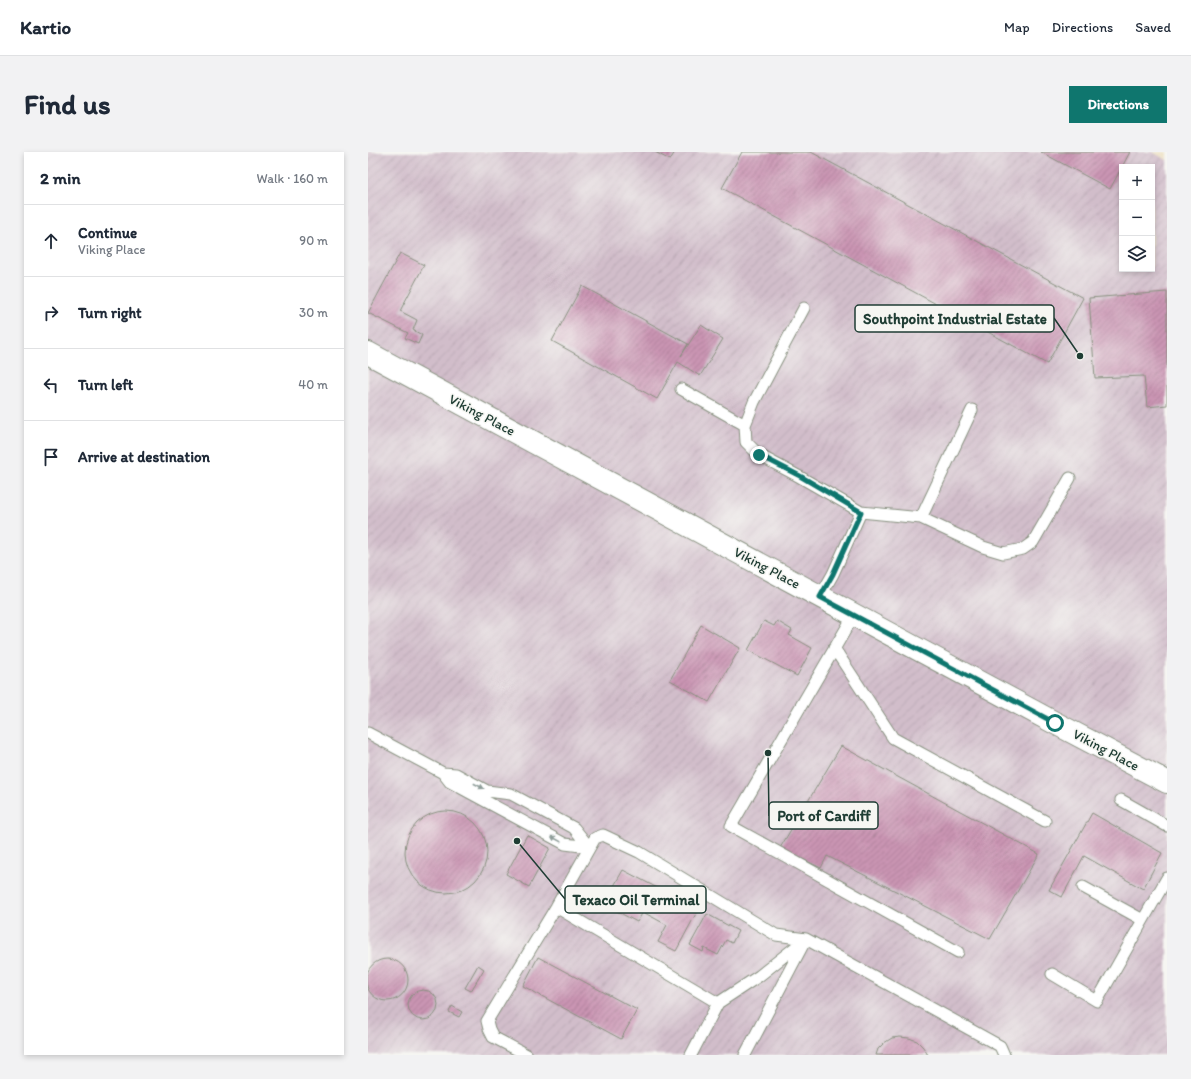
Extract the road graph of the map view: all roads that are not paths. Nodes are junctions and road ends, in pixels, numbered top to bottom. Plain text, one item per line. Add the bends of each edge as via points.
1 (804, 308) dead end
2 (368, 354) edge
3 (681, 389) dead end
4 (972, 410) dead end
5 (745, 425) junction
6 (1070, 478) dead end
7 (861, 512) junction
8 (921, 518) junction
9 (820, 597) junction
10 (854, 615) junction
11 (834, 648) junction
12 (368, 733) edge
13 (443, 773) junction
14 (1167, 782) edge
15 (1121, 800) dead end
16 (1045, 821) dead end
17 (1167, 826) edge
18 (589, 847) junction
19 (1167, 878) edge
20 (1083, 887) dead end
21 (556, 907) junction
22 (1143, 920) junction
23 (806, 939) junction
24 (958, 952) dead end
25 (1052, 974) dead end
26 (718, 1003) junction
27 (528, 1055) edge
28 (691, 1055) edge
29 (745, 1055) edge
30 (1004, 1055) edge

1 - 5 lane via 754,402
2 - 9 street, Viking Place
3 - 5 lane
4 - 8 lane
5 - 7 lane via 746,442 759,455
6 - 8 lane via 1033,542 1023,549 1003,553 996,551
7 - 8 lane
7 - 9 lane
9 - 10 street, Viking Place
10 - 11 lane
10 - 14 street, Viking Place
11 - 16 lane via 893,738
11 - 24 lane via 730,826
12 - 13 lane
18 -> 13 lane via 564,844 450,782
13 -> 18 lane via 456,774 487,791 511,794 574,828
15 - 17 lane
18 - 21 lane
18 - 23 lane via 595,838 603,835 639,852 776,935
19 - 22 lane
20 - 22 lane
21 - 26 lane
21 - 27 lane via 487,1021 493,1037
22 - 25 lane via 1097,1001
23 - 26 lane via 759,976
23 - 29 lane
23 - 30 lane via 1000,1046
26 - 28 lane

